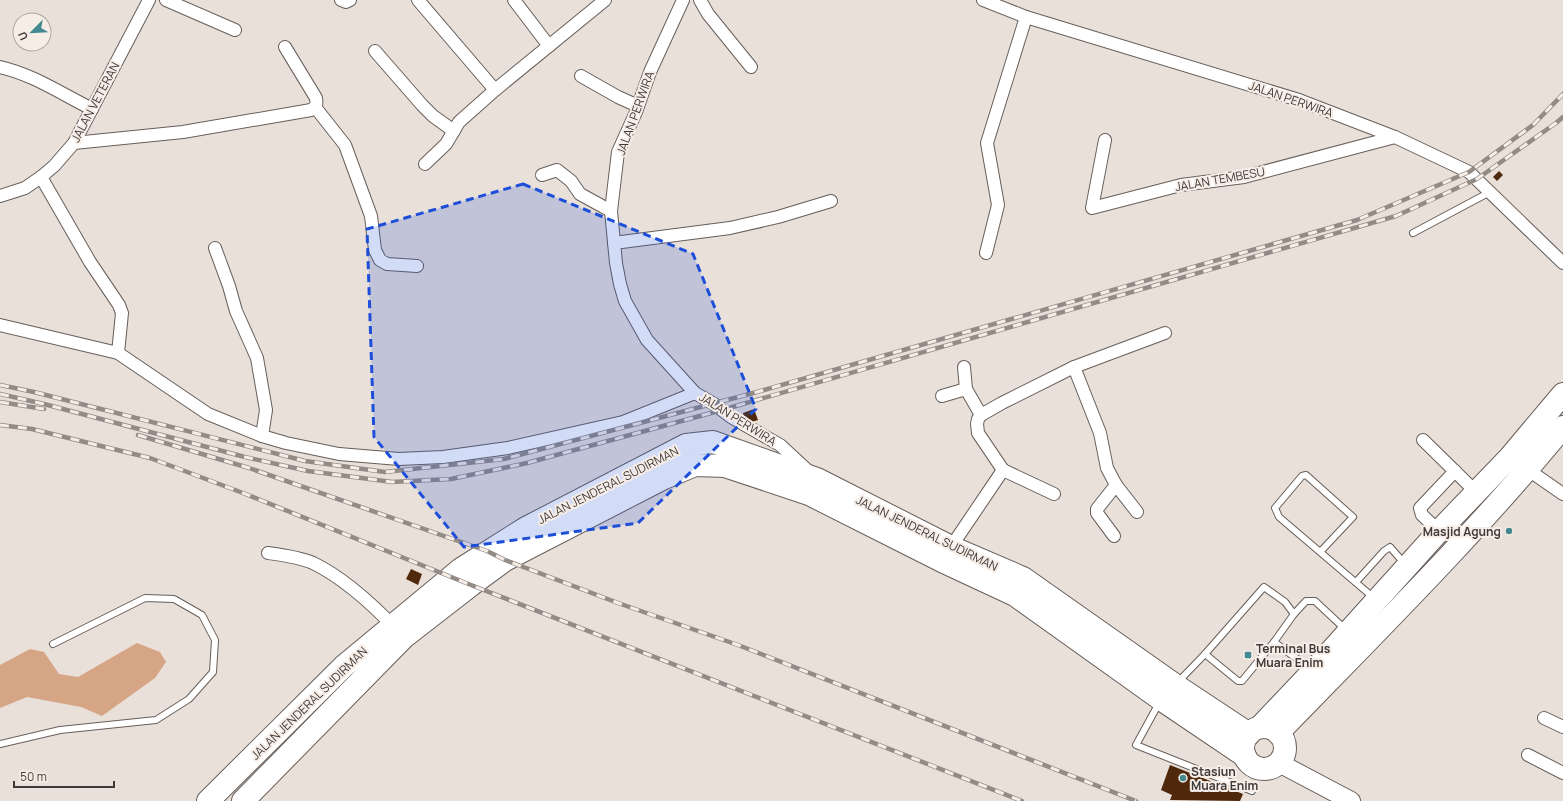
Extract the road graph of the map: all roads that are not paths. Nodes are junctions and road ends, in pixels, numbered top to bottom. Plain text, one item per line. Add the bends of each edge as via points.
1 (148, 0) edge
2 (166, 0) edge
3 (341, 0) edge
4 (350, 0) edge
5 (418, 0) edge
6 (514, 0) edge
7 (605, 0) edge
8 (700, 0) edge
9 (983, 0) edge
10 (681, 1) edge
11 (1026, 17) junction
12 (235, 30) dead end
13 (549, 46) junction
14 (285, 48) dead end
15 (375, 51) dead end
16 (0, 67) edge
17 (751, 67) dead end
18 (581, 76) dead end
19 (495, 90) junction
20 (638, 106) junction
21 (315, 107) junction
22 (92, 109) junction
23 (454, 131) junction
24 (1395, 137) junction
25 (1105, 140) dead end
26 (74, 143) junction
27 (425, 164) dead end
28 (542, 175) dead end
29 (41, 177) junction
30 (1490, 192) junction
31 (0, 196) edge
32 (831, 201) dead end
33 (611, 211) junction
34 (1414, 233) dead end
35 (614, 243) junction
36 (214, 248) dead end
37 (986, 253) dead end
38 (1563, 262) edge
39 (417, 266) dead end
40 (0, 325) edge
41 (1165, 333) dead end
42 (118, 353) junction
43 (964, 367) dead end
44 (1074, 367) junction
45 (966, 389) junction
46 (695, 393) junction
47 (1563, 394) edge
48 (942, 396) dead end
49 (981, 415) junction
50 (1563, 427) edge
51 (262, 436) junction
52 (1423, 440) dead end
53 (1510, 457) junction
54 (1003, 470) junction
55 (1528, 470) junction
56 (1455, 471) junction
57 (1116, 484) junction
58 (813, 487) junction
59 (1476, 492) junction
60 (1054, 494) dead end
61 (1563, 494) edge
62 (1137, 512) dead end
63 (1439, 531) junction
64 (1114, 536) dead end
65 (951, 547) junction
66 (1320, 552) junction
67 (268, 553) dead end
68 (1408, 567) junction
69 (1356, 582) junction
70 (1385, 608) junction
71 (1294, 614) junction
72 (398, 632) junction
73 (1349, 632) junction
74 (1274, 642) junction
75 (53, 644) dead end
76 (1205, 654) junction
77 (1313, 671) junction
78 (1168, 692) junction
79 (1544, 718) dead end
80 (1563, 727) edge
81 (1262, 731) junction
82 (0, 744) edge
83 (1528, 755) dead end
84 (1245, 756) junction
85 (1279, 763) junction
86 (1563, 774) edge
87 (1252, 791) dead end
88 (208, 801) edge
89 (243, 801) edge
90 (1351, 801) edge

1 - 22 street, JALAN VETERAN
2 - 12 street
3 - 4 street
5 - 19 street
6 - 13 street
7 - 13 street
8 - 17 street via 708,14
9 - 11 street, JALAN PERWIRA
10 - 20 street, JALAN PERWIRA
11 - 24 street, JALAN PERWIRA via 1299,100
11 - 37 street via 987,143 998,205
13 - 19 street
14 - 21 street via 316,98
15 - 23 street via 422,105
16 - 22 street via 35,80
18 - 20 street
19 - 23 street via 459,122
20 - 33 street, JALAN PERWIRA via 618,152
21 - 26 street via 303,112 183,132
21 - 39 street via 345,145 371,216 375,250 380,260 387,264
22 - 26 street, JALAN VETERAN
23 - 27 street via 446,144
24 - 25 street, JALAN TEMBESU via 1244,177 1181,185 1092,208
24 - 30 street, JALAN PERWIRA via 1470,172
26 - 29 street, JALAN VETERAN
28 - 33 street via 557,170 571,181 580,194
29 - 31 street, JALAN VETERAN via 25,188
29 - 42 street via 90,262 119,305 122,313
30 - 34 lane
30 - 38 street, JALAN PERWIRA
32 - 35 street via 730,228
33 - 35 street, JALAN PERWIRA
35 - 46 street, JALAN PERWIRA via 625,301 647,340
36 - 51 street via 236,311 257,358 266,410
40 - 42 street
41 - 44 street
42 - 51 street via 208,414
43 - 45 street
44 - 49 street
44 - 57 street via 1100,434 1107,468
45 - 48 street
45 - 49 street
46 - 51 street via 623,422 508,448 443,457 399,459 339,454
46 - 58 street, JALAN PERWIRA via 780,445
47 - 53 highway
49 - 54 street via 977,424 978,432
50 - 55 highway
52 - 56 street
53 - 55 street
53 - 59 highway
54 - 60 street
54 - 65 street
55 - 61 street
55 - 70 highway
56 - 59 street
56 - 63 street via 1420,508 1422,515
57 - 62 street
57 - 64 street via 1097,509 1097,513
58 - 65 highway, JALAN JENDERAL SUDIRMAN
58 - 72 highway, JALAN JENDERAL SUDIRMAN via 713,442 686,445 487,551 461,569
58 - 78 highway, JALAN JENDERAL SUDIRMAN via 942,560 1015,595
59 - 63 highway
63 - 68 highway
65 - 78 highway, JALAN JENDERAL SUDIRMAN via 1024,578
66 - 66 lane via 1279,517 1275,508 1302,476 1306,475 1353,517
66 - 69 lane
67 - 72 street via 292,556 313,563 348,586
68 - 69 lane via 1390,547
68 - 70 highway
69 - 70 lane
70 - 73 highway
70 - 81 highway
71 - 73 lane via 1306,600 1315,601
71 - 74 lane
71 - 76 lane via 1285,602 1264,587
72 - 88 highway, JALAN JENDERAL SUDIRMAN via 344,666
72 - 89 highway, JALAN JENDERAL SUDIRMAN
73 - 77 highway
74 - 76 lane via 1242,681 1238,681
74 - 77 lane
75 - 82 lane via 145,598 174,599 202,615 215,640 213,672 189,699 156,720 60,730
76 - 78 lane
77 - 81 highway
78 - 81 highway, JALAN JENDERAL SUDIRMAN
78 - 84 highway, JALAN JENDERAL SUDIRMAN
78 - 87 lane via 1136,745
79 - 80 street
81 - 84 highway via 1244,744
81 - 85 highway via 1284,742 1284,753
83 - 86 street
84 - 85 highway via 1248,762 1260,768 1273,767
85 - 90 main road

